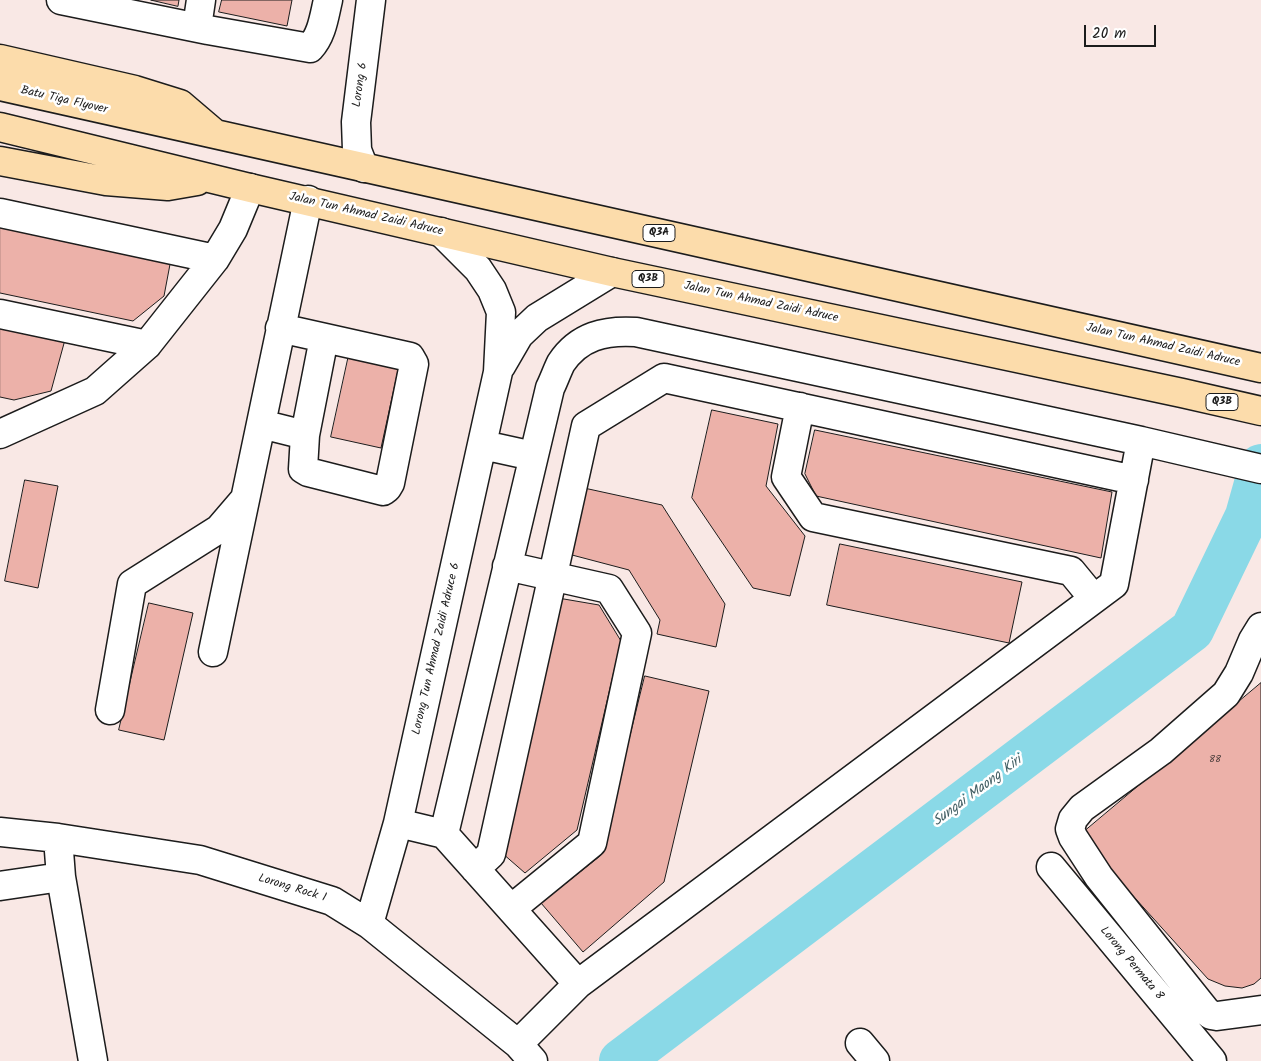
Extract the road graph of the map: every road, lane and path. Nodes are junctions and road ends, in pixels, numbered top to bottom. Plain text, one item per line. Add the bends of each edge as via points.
1 (61, 0) edge
2 (201, 0) edge
3 (328, 0) edge
4 (372, 0) edge
5 (197, 27) junction
6 (0, 59) edge
7 (0, 86) edge
8 (129, 116) joint
9 (0, 127) edge
10 (216, 135) junction
11 (0, 161) edge
12 (364, 168) junction
13 (213, 178) junction
14 (250, 188) junction
15 (308, 200) junction
16 (0, 213) edge
17 (440, 232) junction
18 (215, 258) junction
19 (612, 272) junction
20 (0, 314) edge
21 (280, 328) junction
22 (324, 338) junction
23 (147, 345) junction
24 (1261, 368) edge
25 (498, 372) junction
26 (800, 407) junction
27 (1261, 411) edge
28 (261, 424) junction
29 (0, 434) edge
30 (305, 435) junction
31 (1141, 440) junction
32 (483, 446) junction
33 (533, 456) junction
34 (1261, 469) edge
35 (1134, 480) junction
36 (246, 498) junction
37 (507, 566) junction
38 (552, 576) junction
39 (1094, 599) junction
40 (1261, 627) edge
41 (213, 652) dead end
42 (110, 710) dead end
43 (398, 823) junction
44 (0, 832) edge
45 (444, 834) junction
46 (58, 838) junction
47 (1051, 867) dead end
48 (475, 869) junction
49 (61, 876) junction
50 (0, 886) edge
51 (511, 909) junction
52 (369, 924) junction
53 (578, 984) junction
54 (1261, 1010) edge
55 (526, 1053) edge
56 (93, 1061) edge
57 (1212, 1061) edge

1 - 5 street
2 - 5 street
3 - 5 street via 320,32 310,48
4 - 12 street, Lorong 6 via 356,122 357,150
6 - 10 main road via 135,90 180,104
7 - 8 main road, Batu Tiga Flyover
8 - 10 main road, Jalan Tun Ahmad Zaidi Adruce / Q3A
9 - 13 main road, Jalan Tun Ahmad Zaidi Adruce / Q3B
10 - 12 main road, Jalan Tun Ahmad Zaidi Adruce / Q3A
11 - 13 main road via 106,181 168,186
12 - 24 main road, Jalan Tun Ahmad Zaidi Adruce / Q3A
13 - 14 main road, Jalan Tun Ahmad Zaidi Adruce / Q3B
14 - 15 main road, Jalan Tun Ahmad Zaidi Adruce / Q3B
14 - 18 street via 233,229
15 - 17 main road, Jalan Tun Ahmad Zaidi Adruce / Q3B
15 - 21 street
16 - 18 street
17 - 19 main road, Jalan Tun Ahmad Zaidi Adruce / Q3B
17 - 25 street, Lorong Tun Ahmad Zaidi Adruce 6 via 478,269 492,290 501,312
18 - 23 street
19 - 25 street, Lorong Tun Ahmad Zaidi Adruce 6 via 537,318 519,335
19 - 27 main road, Jalan Tun Ahmad Zaidi Adruce / Q3B
20 - 23 street
21 - 22 street
21 - 28 street
22 - 30 street
22 - 30 street via 410,357 414,364 387,488 383,491 303,469
23 - 29 street via 94,391
25 - 32 street, Lorong Tun Ahmad Zaidi Adruce 6
26 - 35 street
26 - 38 street via 664,378 586,426
26 - 39 street via 786,478 814,517 1071,571
28 - 30 street
28 - 36 street
31 - 33 street via 615,330 596,334 562,363 550,388
31 - 34 street
31 - 35 street
32 - 33 street
32 - 43 street, Lorong Tun Ahmad Zaidi Adruce 6
33 - 37 street
35 - 39 street via 1114,584
36 - 41 street
36 - 42 street via 219,529 132,584
37 - 38 street
37 - 45 street
38 - 48 street via 491,854
38 - 51 street via 609,589 637,633 592,843
39 - 53 street
40 - 54 street via 1226,694 1161,751 1082,808 1070,829 1099,877 1206,1011 1217,1016
43 - 45 street
43 - 52 street, Lorong Tun Ahmad Zaidi Adruce 6
44 - 46 street, Lorong Rock 1
45 - 48 street
46 - 49 street
46 - 52 street, Lorong Rock 1 via 200,860 332,901
47 - 57 street, Lorong Permata 8
48 - 51 street
49 - 50 street
49 - 56 street
51 - 53 street
52 - 55 street, Lorong Rock 1
53 - 55 street

